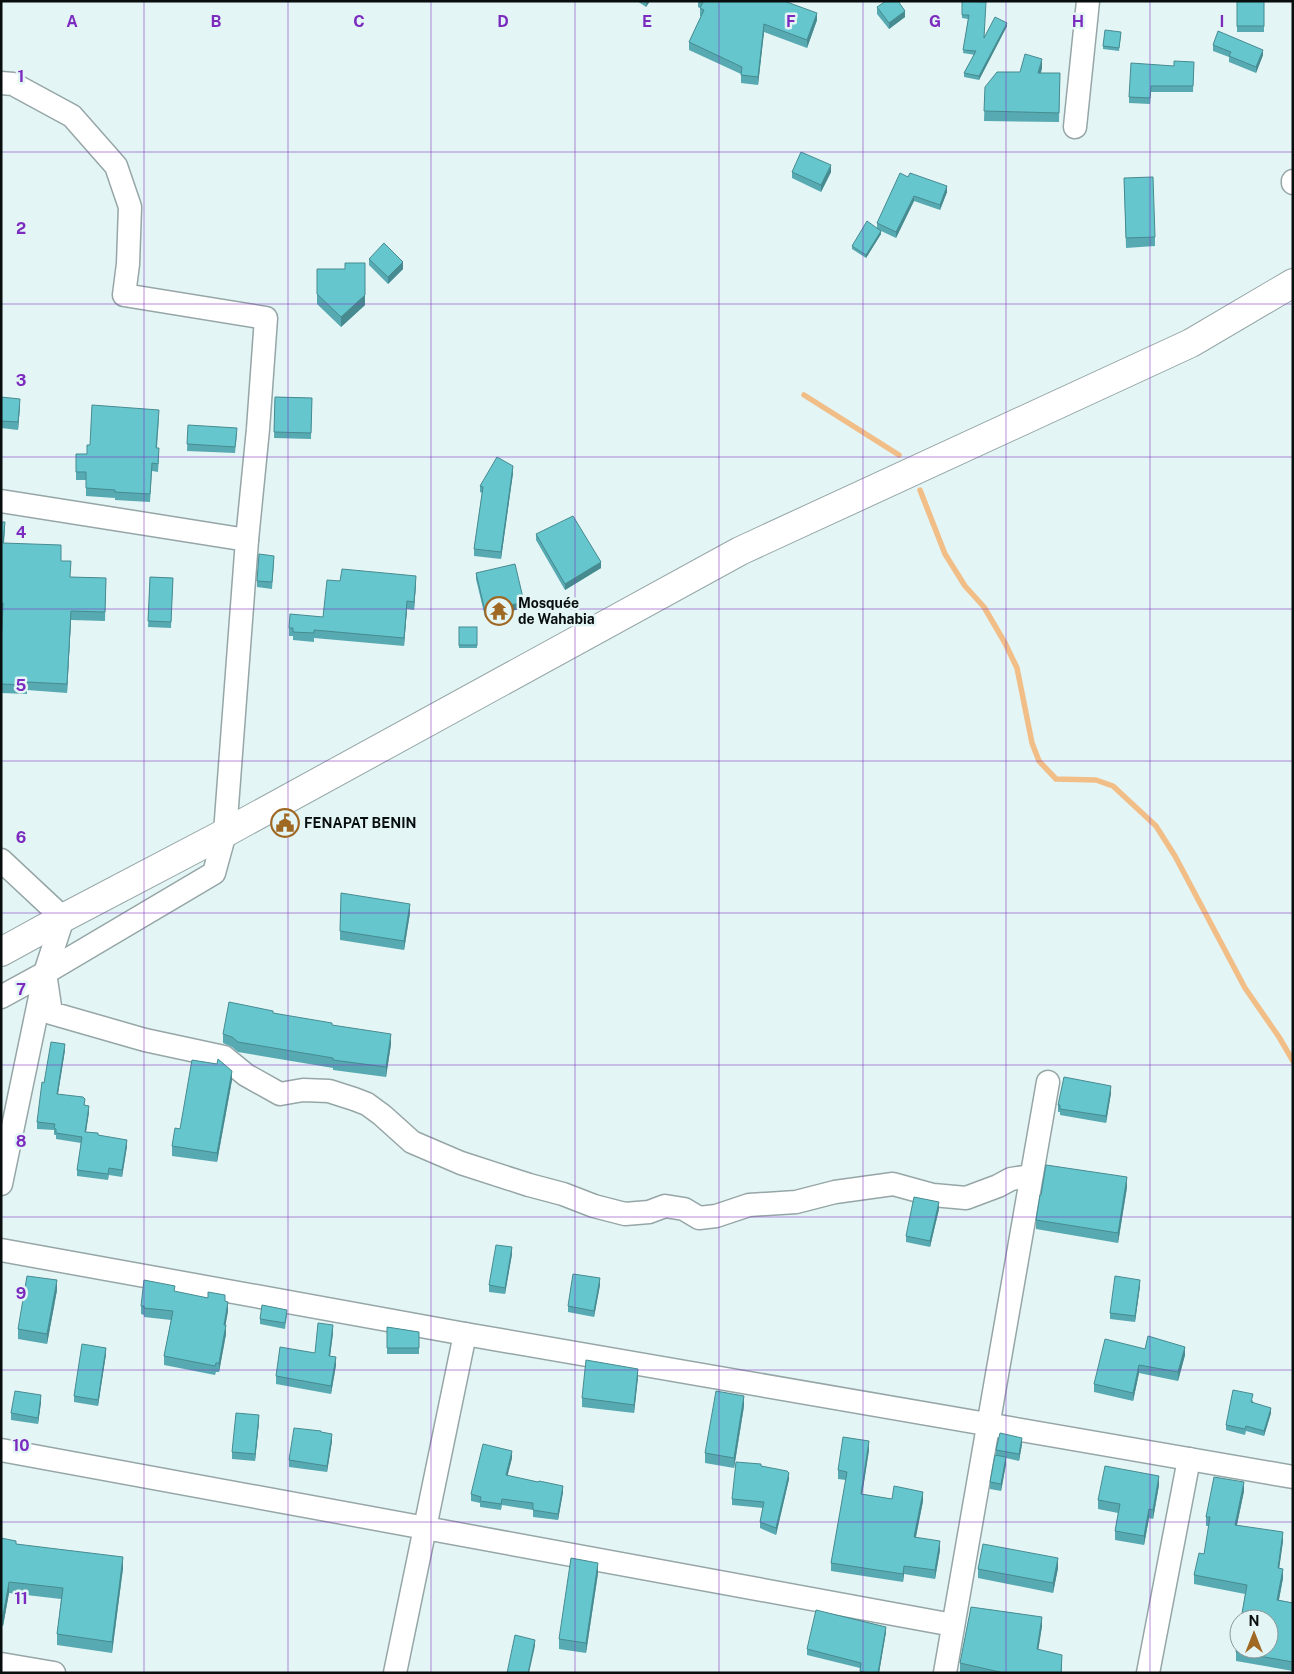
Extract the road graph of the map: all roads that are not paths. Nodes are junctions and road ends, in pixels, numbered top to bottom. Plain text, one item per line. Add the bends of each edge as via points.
1 (1088, 1) edge
2 (1, 83) edge
3 (1075, 127) dead end
4 (1293, 283) edge
5 (1, 501) edge
6 (247, 540) junction
7 (225, 833) junction
8 (1, 860) edge
9 (63, 918) junction
10 (1, 952) edge
11 (45, 973) junction
12 (1, 997) edge
13 (1048, 1082) dead end
14 (1031, 1176) junction
15 (1, 1184) edge
16 (1, 1250) edge
17 (465, 1334) junction
18 (988, 1423) junction
19 (1, 1450) edge
20 (1189, 1459) junction
21 (1293, 1477) edge
22 (425, 1529) junction
23 (953, 1626) junction
24 (1, 1664) edge
25 (54, 1673) edge
26 (395, 1673) edge
27 (945, 1673) edge
28 (1148, 1673) edge

1 - 3 street
2 - 6 street via 13,84 72,116 116,166 130,207 124,295 266,318
4 - 7 main road via 1191,343 740,551
5 - 6 street
6 - 7 street
7 - 9 main road
7 - 11 street via 214,873
8 - 9 street
9 - 10 main road
9 - 11 street
11 - 12 street
11 - 14 street via 51,1013 144,1040 224,1057 246,1075 280,1094 303,1090 329,1091 354,1099 367,1104 412,1142 433,1152 625,1214 649,1212 665,1206 684,1209 699,1218 749,1205 796,1202 835,1192 893,1184 933,1195 966,1198 1011,1179
11 - 15 street
13 - 14 street
14 - 18 street
16 - 17 street
17 - 18 street
17 - 22 street
18 - 20 street
18 - 23 street
19 - 22 street
20 - 21 street
20 - 28 street
22 - 23 street
22 - 26 street
23 - 27 street
24 - 25 street

